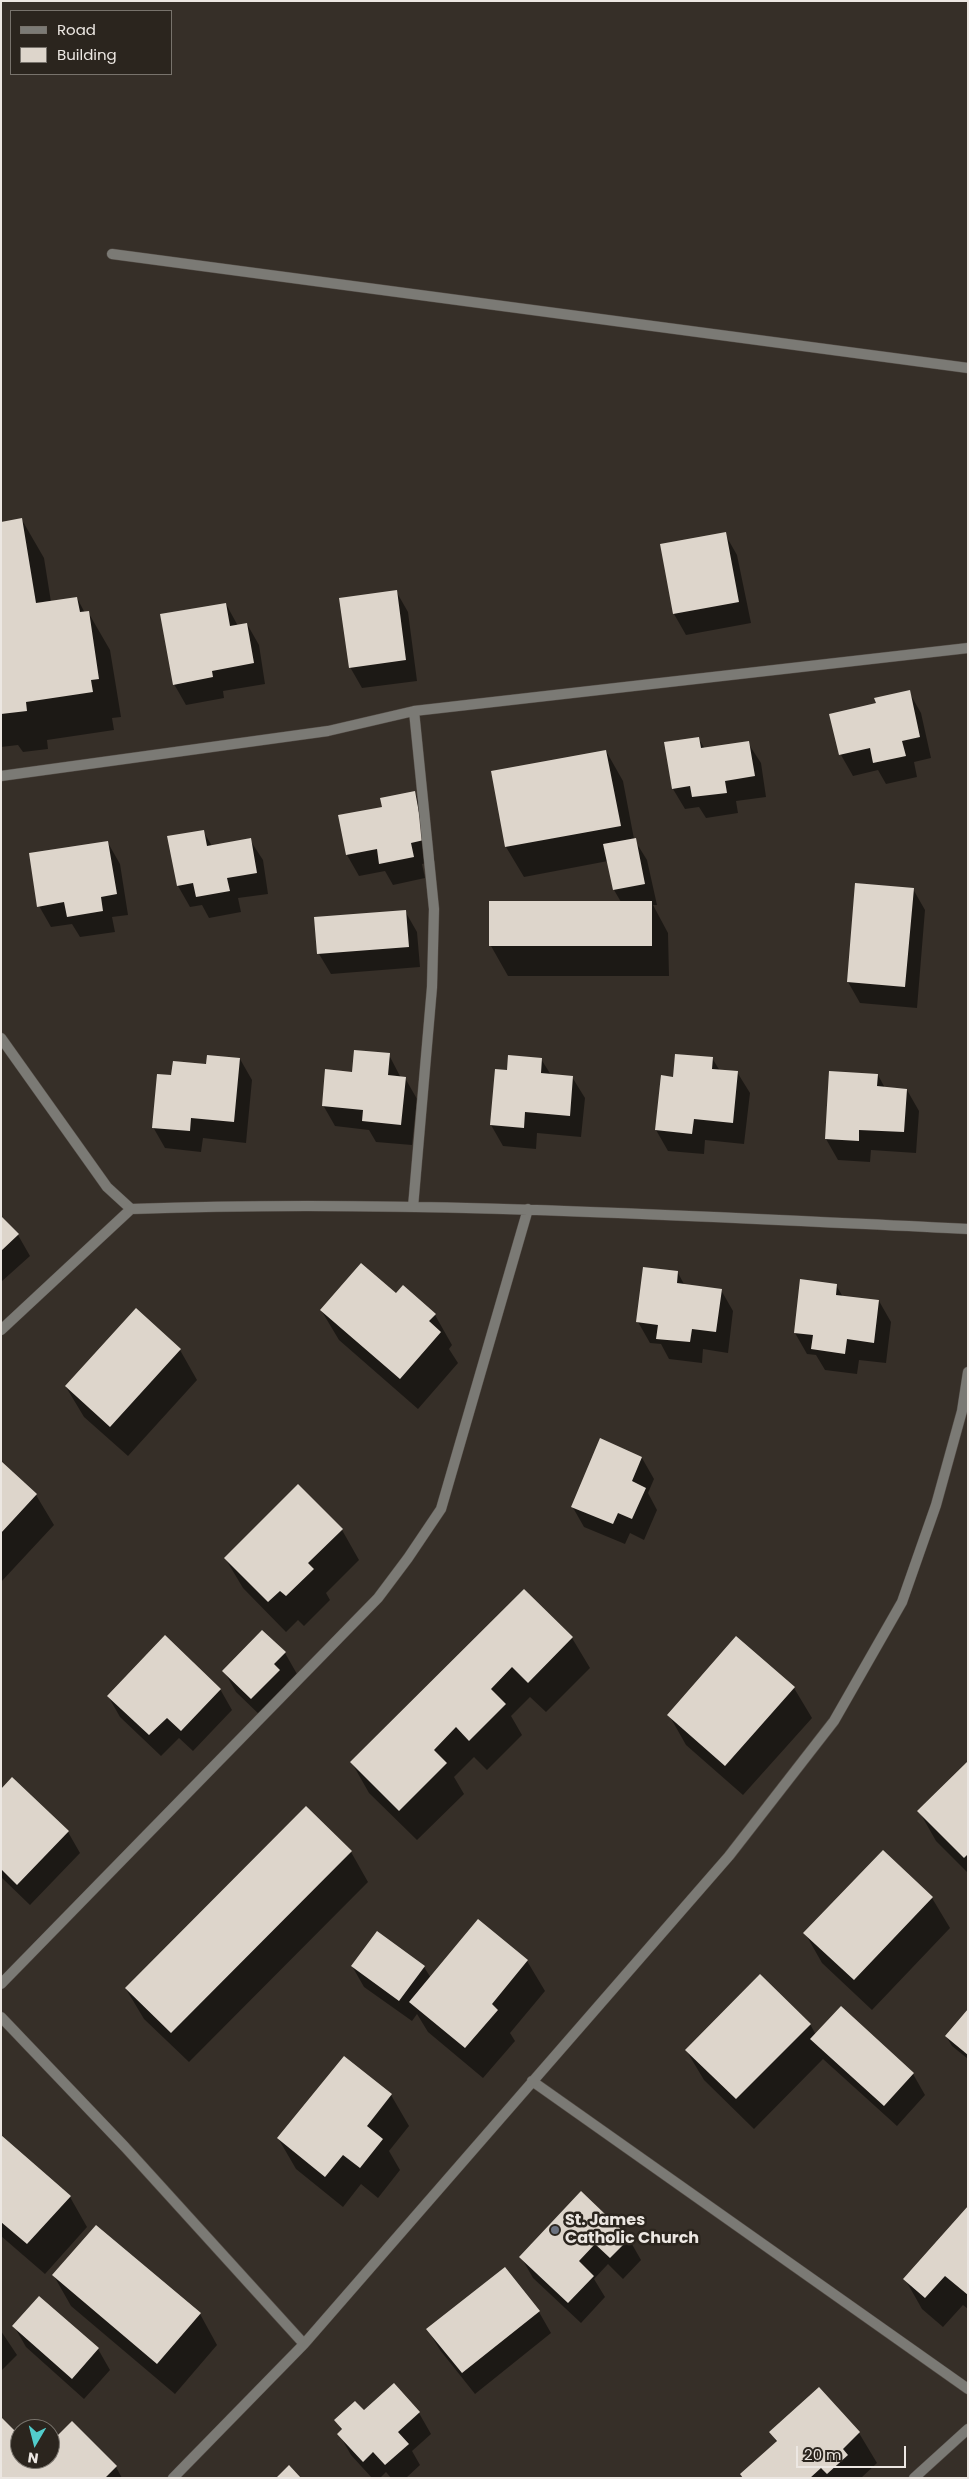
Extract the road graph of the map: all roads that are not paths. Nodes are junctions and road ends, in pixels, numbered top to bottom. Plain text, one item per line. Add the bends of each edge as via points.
1 (112, 254) dead end
2 (968, 368) edge
3 (968, 648) edge
4 (414, 711) junction
5 (1, 776) edge
6 (1, 1038) edge
7 (412, 1206) junction
8 (131, 1209) junction
9 (528, 1209) junction
10 (968, 1229) edge
11 (1, 1330) edge
12 (968, 1372) edge
13 (1, 1984) edge
14 (1, 2017) edge
15 (532, 2081) junction
16 (304, 2344) junction
17 (968, 2389) edge
18 (968, 2428) edge
19 (173, 2478) edge
20 (914, 2478) edge

1 - 2 street
3 - 4 street
4 - 5 street via 328,732
4 - 7 street via 434,909 432,986
6 - 8 street via 107,1187
7 - 8 street
7 - 9 street
8 - 11 street
9 - 10 street
9 - 13 street via 441,1509 408,1558 378,1598
12 - 15 street via 962,1411 936,1505 902,1602 834,1721 729,1856
14 - 16 street via 125,2147
15 - 16 street
15 - 17 street
16 - 19 street
18 - 20 street

